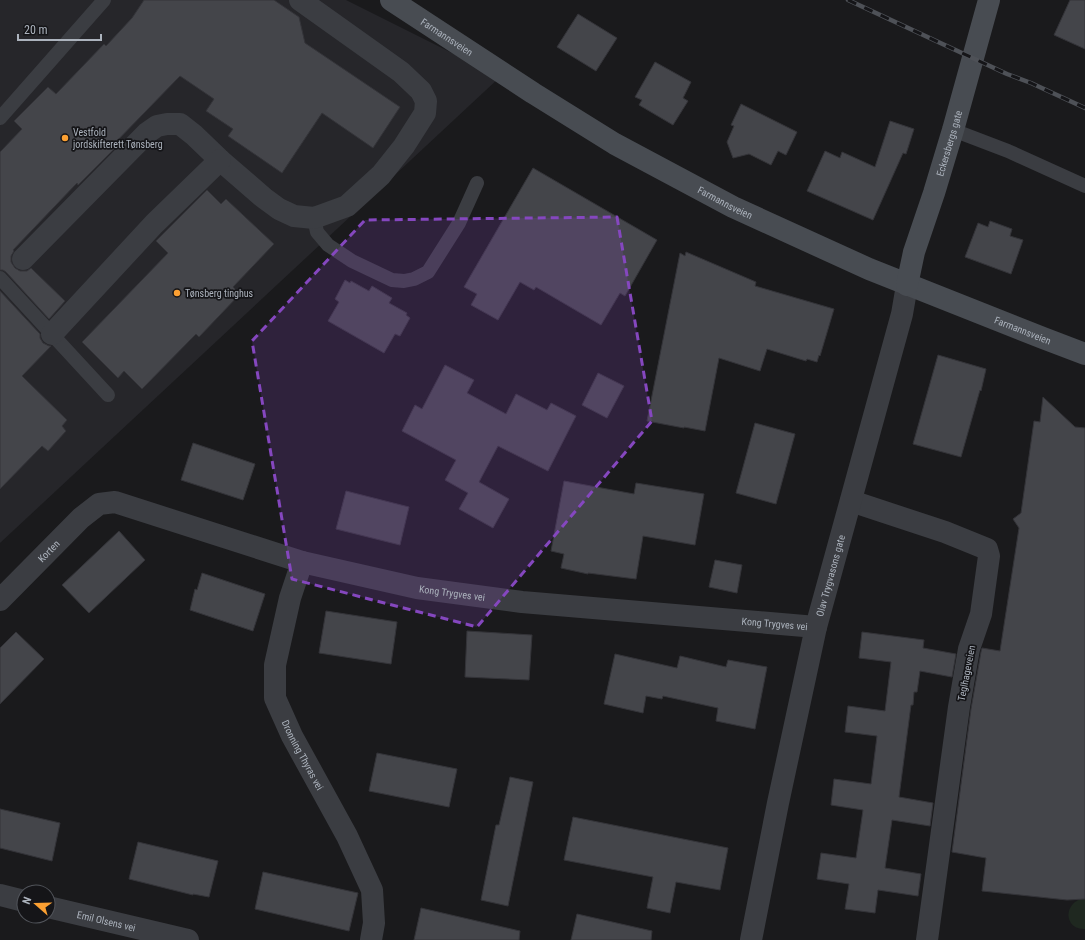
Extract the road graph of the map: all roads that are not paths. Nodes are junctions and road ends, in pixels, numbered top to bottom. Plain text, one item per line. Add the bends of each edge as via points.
1 (104, 0) edge
2 (300, 0) edge
3 (390, 0) edge
4 (989, 0) edge
5 (0, 118) edge
6 (952, 130) junction
7 (220, 160) junction
8 (477, 183) dead end
9 (1085, 186) edge
10 (314, 218) junction
11 (23, 259) dead end
12 (0, 278) edge
13 (907, 285) junction
14 (52, 334) junction
15 (1085, 354) edge
16 (108, 395) dead end
17 (851, 501) junction
18 (99, 504) joint
19 (302, 562) junction
20 (0, 600) edge
21 (816, 627) junction
22 (0, 895) edge
23 (16, 899) edge
24 (56, 909) edge
25 (188, 940) edge
26 (371, 940) edge
27 (751, 940) edge
28 (927, 940) edge

1 - 5 lane
2 - 10 street via 401,72 421,91 426,101 425,113 381,175 348,206
3 - 13 main road, Farmannsveien via 532,94 616,144 733,207
4 - 6 main road, Eckersbergs gate
6 - 9 lane via 1008,151
6 - 13 main road, Eckersbergs gate via 914,252
7 - 10 street via 279,209 294,216
7 - 11 street via 180,124 157,126 147,133
7 - 14 street via 154,224
8 - 10 lane via 459,223 428,272 414,279 392,280 352,261 328,245 317,232
12 - 14 lane
13 - 15 main road, Farmannsveien
13 - 17 street, Olav Trygvasons gate via 903,310
14 - 16 lane
17 - 21 street, Olav Trygvasons gate
17 - 28 street, Teglhageveien via 945,532 987,550 989,556 981,614 970,650 959,707
18 - 19 street, Kong Trygves vei via 115,502
18 - 20 street, Korten via 81,518
19 - 21 street, Kong Trygves vei via 417,588 522,602
19 - 26 street, Dronning Thyras vei via 290,598 274,665 276,698 292,736 347,836 372,890 374,923
21 - 27 street, Olav Trygvasons gate
22 - 23 street
24 - 25 street, Emil Olsens vei

